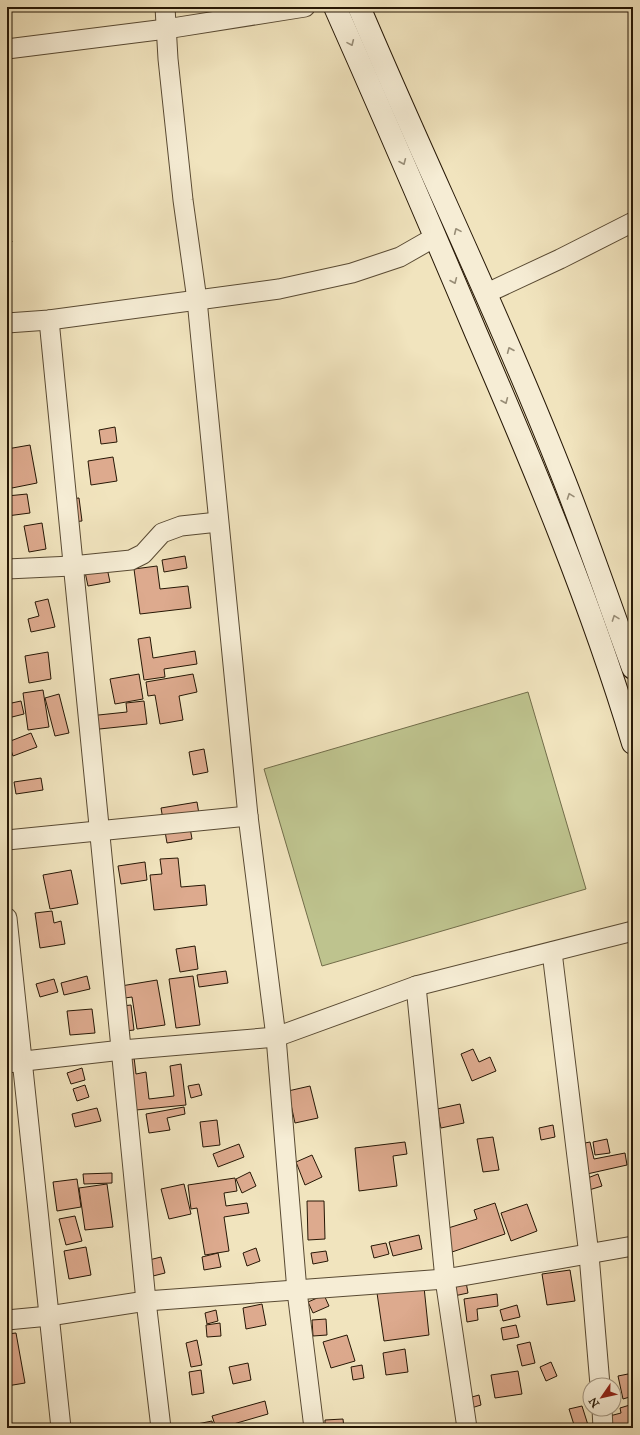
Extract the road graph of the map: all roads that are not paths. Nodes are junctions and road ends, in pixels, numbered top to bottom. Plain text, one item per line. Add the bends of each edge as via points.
1 (165, 7) edge
2 (305, 7) edge
3 (335, 7) edge
4 (359, 7) edge
5 (166, 29) junction
6 (7, 49) edge
7 (633, 222) edge
8 (435, 237) junction
9 (486, 294) junction
10 (197, 300) junction
11 (49, 320) junction
12 (7, 323) edge
13 (218, 522) junction
14 (72, 566) junction
15 (7, 569) edge
16 (633, 668) edge
17 (633, 743) edge
18 (248, 816) junction
19 (100, 831) junction
20 (7, 840) edge
21 (7, 918) edge
22 (633, 931) edge
23 (552, 952) junction
24 (416, 986) junction
25 (276, 1037) junction
26 (122, 1050) junction
27 (14, 1062) edge
28 (633, 1246) edge
29 (589, 1255) junction
30 (445, 1279) junction
31 (297, 1291) junction
32 (146, 1301) junction
33 (49, 1316) junction
34 (7, 1320) edge
35 (599, 1377) edge
36 (602, 1417) edge
37 (61, 1428) edge
38 (161, 1428) edge
39 (314, 1428) edge
40 (467, 1428) edge
41 (603, 1428) edge

1 - 5 street
2 - 5 street
3 -> 8 street
9 -> 4 street via 401,107
5 - 6 street
5 - 10 street via 186,231
7 - 9 street
8 - 10 street via 400,256 352,273 279,289
8 -> 17 street via 535,469 617,690
16 -> 9 street via 562,472
10 - 11 street
10 - 13 street
11 - 12 street
11 - 14 street
13 - 14 street via 181,526 162,533 143,554 131,560
13 - 18 street
14 - 15 street
14 - 19 street
18 - 19 street
18 - 25 street
19 - 20 street
19 - 26 street
21 - 27 street
22 - 23 street
23 - 24 street
23 - 29 street
24 - 25 street
24 - 30 street
25 - 26 street
25 - 31 street
26 - 27 street
26 - 32 street
27 - 33 street
28 - 29 street
29 - 30 street
29 - 35 street
30 - 31 street
30 - 40 street
31 - 32 street
31 - 39 street
32 - 33 street
32 - 38 street
33 - 34 street
33 - 37 street
36 - 41 street

